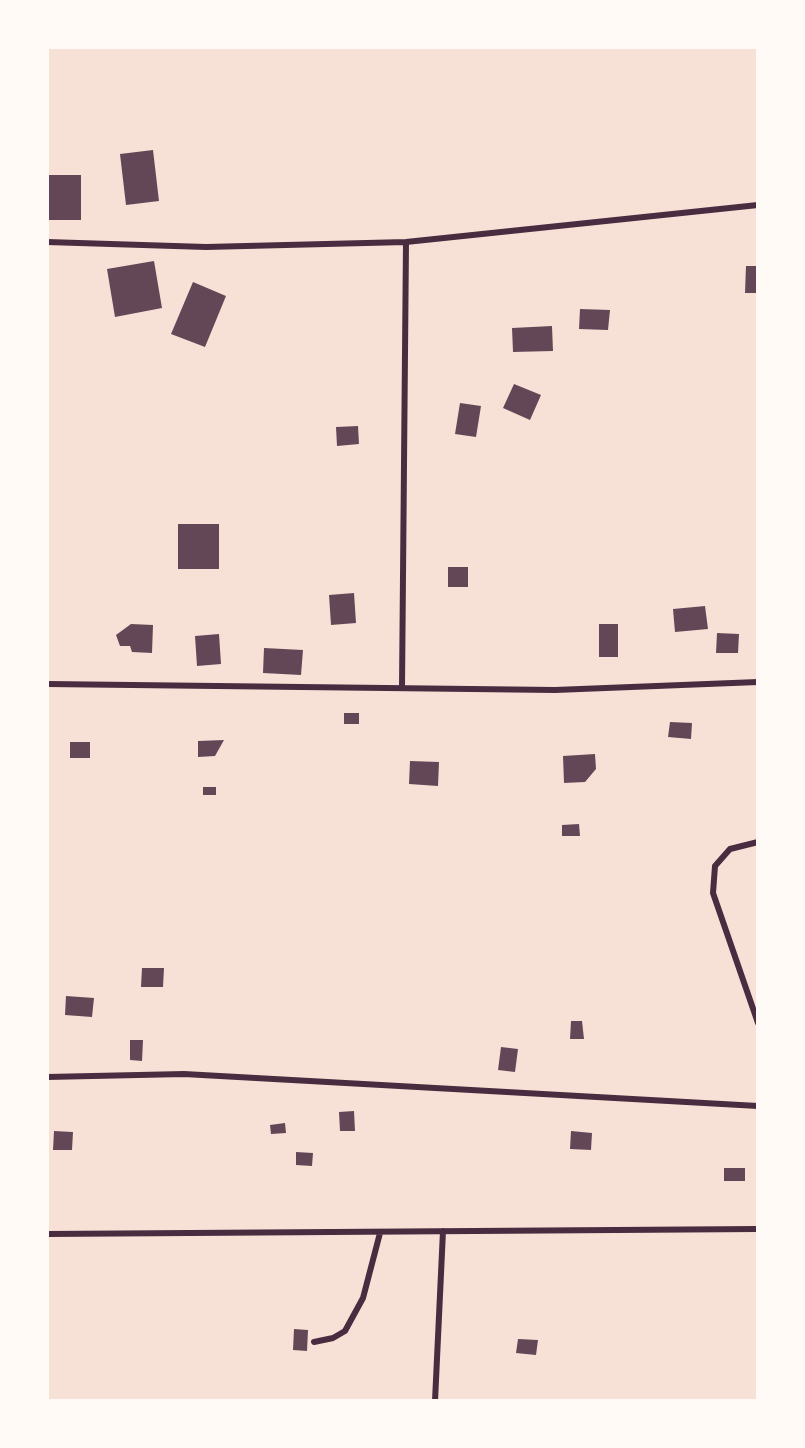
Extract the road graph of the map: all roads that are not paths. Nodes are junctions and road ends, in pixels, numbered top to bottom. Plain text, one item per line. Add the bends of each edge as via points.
1 (758, 205) edge
2 (47, 242) edge
3 (406, 242) junction
4 (758, 682) edge
5 (47, 684) edge
6 (402, 687) junction
7 (758, 842) edge
8 (758, 1023) edge
9 (47, 1077) edge
10 (758, 1105) edge
11 (758, 1229) edge
12 (443, 1231) junction
13 (380, 1233) junction
14 (47, 1234) edge
15 (314, 1342) dead end
16 (435, 1401) edge

1 - 3 street
2 - 3 street via 206,247
3 - 6 street
4 - 6 street via 555,690
5 - 6 street
7 - 8 street via 730,849 715,866 713,893
9 - 10 street via 184,1074
11 - 12 street
12 - 13 street
12 - 16 street
13 - 14 street
13 - 15 street via 363,1298 345,1331 333,1339

